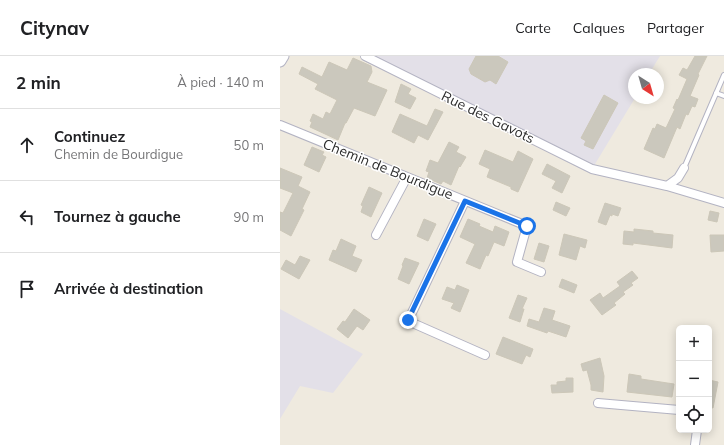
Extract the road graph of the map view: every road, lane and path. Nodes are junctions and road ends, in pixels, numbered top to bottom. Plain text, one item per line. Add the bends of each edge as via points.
1 (283, 56) edge
2 (365, 56) edge
3 (280, 61) edge
4 (724, 75) edge
5 (716, 93) junction
6 (724, 96) edge
7 (280, 125) edge
8 (684, 168) joint
9 (407, 177) junction
10 (667, 186) junction
11 (465, 201) junction
12 (724, 203) edge
13 (376, 235) dead end
14 (541, 272) dead end
15 (485, 355) dead end
16 (598, 403) dead end
17 (676, 410) edge
18 (697, 433) edge
19 (694, 445) edge

1 - 3 main road
2 - 10 street, Rue des Gavots via 592,169
4 - 5 lane
5 - 6 lane
5 - 8 lane
7 - 9 street, Chemin de Bourdigue
8 - 10 street via 678,178
9 - 11 street, Chemin de Bourdigue
9 - 13 street
10 - 12 street, Rue des Gavots
11 - 14 street, Chemin de Bourdigue via 527,226 517,262
11 - 15 street via 408,320
16 - 17 street
18 - 19 street

